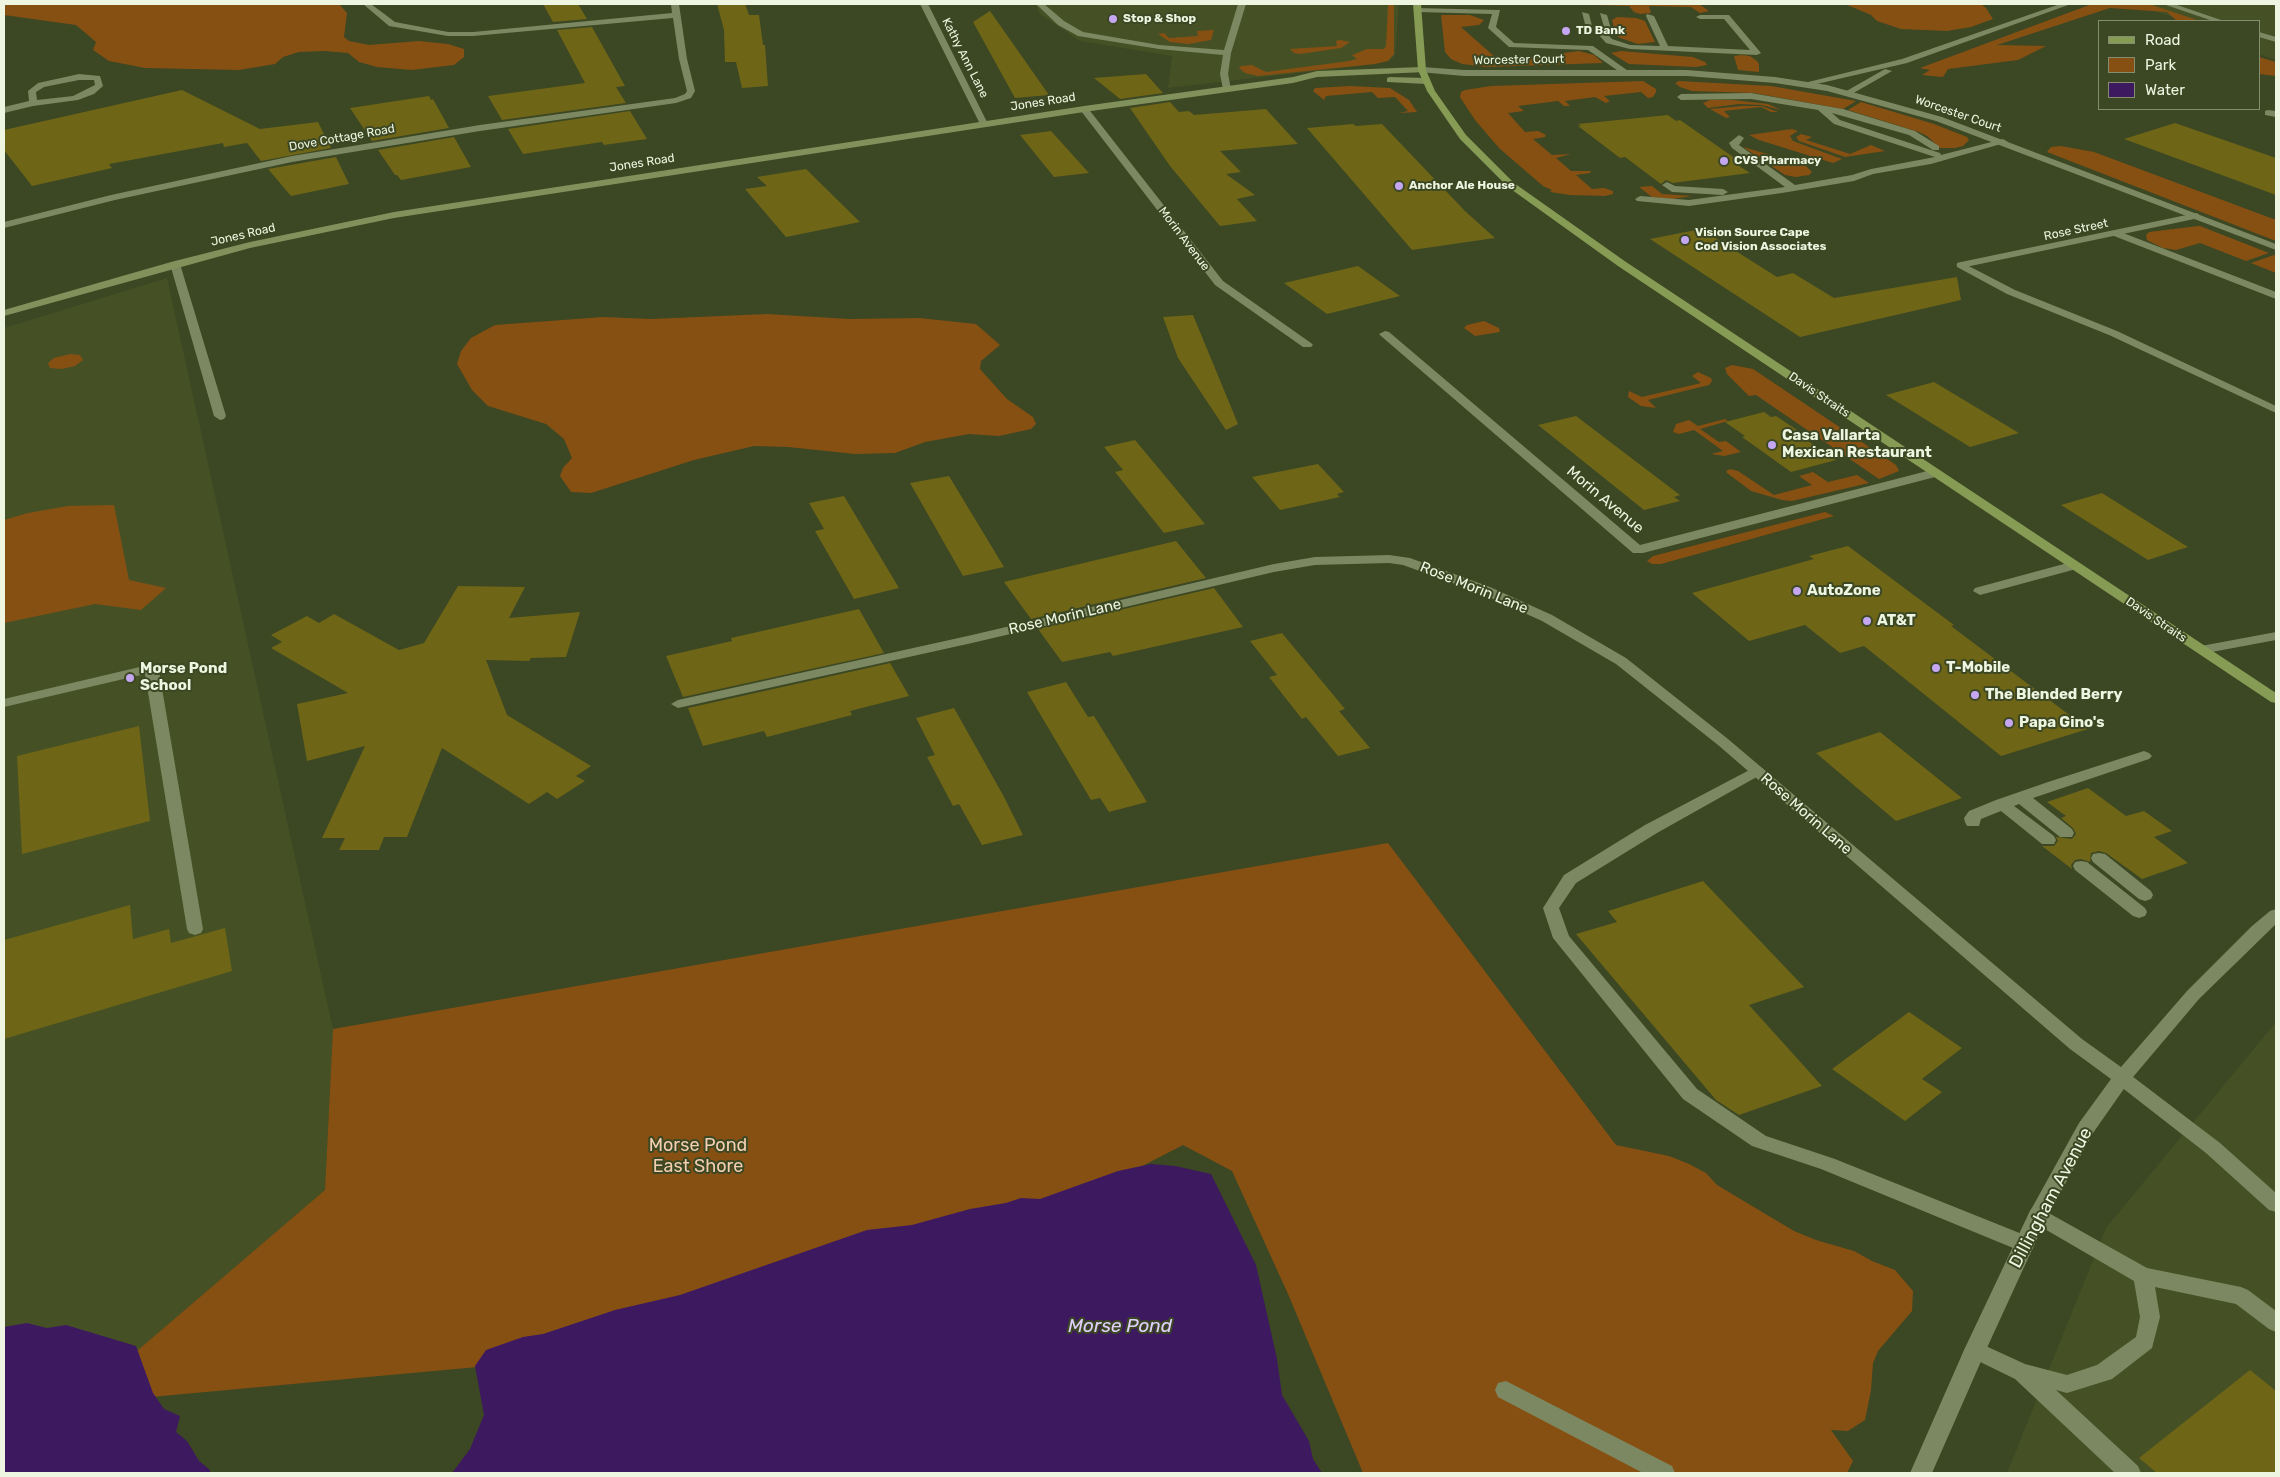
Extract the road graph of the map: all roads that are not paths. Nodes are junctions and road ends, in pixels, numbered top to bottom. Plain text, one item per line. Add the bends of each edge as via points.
1 (367, 4) edge
2 (675, 4) edge
3 (924, 4) edge
4 (1040, 4) edge
5 (1242, 4) edge
6 (2067, 4) edge
7 (2167, 4) edge
8 (1417, 7) edge
9 (1585, 14) dead end
10 (678, 15) junction
11 (1650, 16) dead end
12 (1700, 17) dead end
13 (2217, 20) edge
14 (2260, 34) edge
15 (2276, 40) edge
16 (1665, 49) junction
17 (1227, 53) junction
18 (1904, 62) junction
19 (1617, 73) junction
20 (1627, 73) junction
21 (1431, 79) junction
22 (1804, 84) junction
23 (1227, 89) junction
24 (1847, 92) junction
25 (1681, 97) dead end
26 (33, 103) junction
27 (1818, 107) junction
28 (1084, 109) junction
29 (4, 110) edge
30 (1827, 113) junction
31 (984, 124) junction
32 (2003, 142) junction
33 (1936, 148) junction
34 (1956, 155) junction
35 (1946, 158) junction
36 (1667, 185) dead end
37 (1793, 188) junction
38 (1782, 190) junction
39 (1754, 194) junction
40 (1640, 199) dead end
41 (2196, 216) junction
42 (4, 225) edge
43 (2118, 234) junction
44 (2276, 247) edge
45 (175, 264) junction
46 (2276, 296) edge
47 (4, 313) edge
48 (1385, 334) dead end
49 (1307, 345) dead end
50 (2276, 410) edge
51 (220, 416) dead end
52 (1935, 473) junction
53 (2075, 565) junction
54 (1980, 591) dead end
55 (2276, 636) edge
56 (2201, 650) junction
57 (2276, 699) edge
58 (4, 703) edge
59 (678, 704) dead end
60 (2144, 756) dead end
61 (1757, 771) junction
62 (2021, 797) junction
63 (2002, 804) junction
64 (1972, 822) dead end
65 (2066, 833) dead end
66 (2048, 840) dead end
67 (2099, 858) dead end
68 (2081, 866) dead end
69 (2145, 895) dead end
70 (2139, 912) dead end
71 (2276, 915) edge
72 (195, 929) dead end
73 (2122, 1078) junction
74 (2276, 1204) edge
75 (2038, 1215) junction
76 (2024, 1244) junction
77 (2143, 1276) junction
78 (2276, 1323) edge
79 (1975, 1350) junction
80 (2021, 1372) junction
81 (1506, 1390) dead end
82 (1664, 1473) edge
83 (1921, 1473) edge
84 (2130, 1473) edge

1 - 10 street via 392,24 448,34
2 - 10 street
3 - 31 street, Kathy Ann Lane
4 - 17 street via 1060,23 1080,34 1159,47
5 - 17 street
6 - 18 street
7 - 13 street
8 - 20 street via 1497,12 1492,28 1512,45 1590,48
8 - 21 main road via 1419,50
9 - 16 street via 1590,31 1601,43 1624,50
10 - 42 street, Dove Cottage Road via 691,91 688,96 676,100 292,159 114,197
11 - 16 street
12 - 16 street via 1726,17 1757,53
14 - 15 street
16 - 16 street via 1627,43 1614,37 1599,14 1600,30 1609,41 1622,46
17 - 23 street via 1224,74
18 - 22 street
18 - 24 street
19 - 20 street, Worcester Court
19 - 21 street, Worcester Court via 1464,73
19 - 21 street, Worcester Court via 1606,78
20 - 22 street, Worcester Court via 1715,75
21 - 23 main road, Jones Road via 1294,80
21 - 52 main road, Davis Straits via 1442,109 1463,137 1517,190
22 - 24 street, Worcester Court
23 - 28 main road, Jones Road
24 - 32 street, Worcester Court
25 - 27 street via 1750,96
26 - 26 street via 32,91 41,85 79,76 99,81 99,86 91,92 75,98
26 - 29 street
27 - 30 street
27 - 33 street via 1912,132
28 - 31 main road, Jones Road
28 - 49 street, Morin Avenue via 1219,283
30 - 33 street
30 - 35 street via 1843,125
31 - 45 main road, Jones Road via 404,214
32 - 34 street
32 - 41 street, Worcester Court
33 - 34 street
34 - 35 street
35 - 37 street
36 - 39 street via 1672,189
37 - 38 street
37 - 38 street via 1738,149 1736,141 1727,149
38 - 39 street
39 - 40 street via 1689,203
41 - 43 street, Rose Street
41 - 44 street, Worcester Court
43 - 46 street
43 - 50 street, Rose Street via 1961,265 2011,292 2113,334
45 - 47 main road, Jones Road
45 - 51 street
48 - 52 street, Morin Avenue via 1638,550
52 - 53 main road, Davis Straits
53 - 54 street
53 - 56 main road, Davis Straits
55 - 56 street
56 - 57 main road, Davis Straits
58 - 72 street via 144,670 152,671
59 - 61 street, Rose Morin Lane via 1274,568 1315,561 1389,559 1419,566 1485,590 1546,618 1621,661
60 - 62 street
61 - 73 street, Rose Morin Lane via 2076,1044
61 - 76 street via 1651,829 1570,879 1551,908 1561,938 1690,1094 1759,1141 1828,1164
62 - 63 street
62 - 65 street
63 - 64 street via 1974,814
63 - 66 street
67 - 69 street
68 - 70 street
71 - 73 street, Dillingham Avenue via 2192,995
73 - 74 street, Rose Morin Lane via 2213,1148
73 - 75 street, Dillingham Avenue via 2082,1135
75 - 76 street, Dillingham Avenue
75 - 77 street
76 - 79 street, Dillingham Avenue
77 - 78 street via 2241,1296
77 - 80 street via 2150,1317 2145,1342 2104,1372 2067,1384
79 - 80 street
79 - 83 street, Dillingham Avenue
80 - 84 street
81 - 82 street

